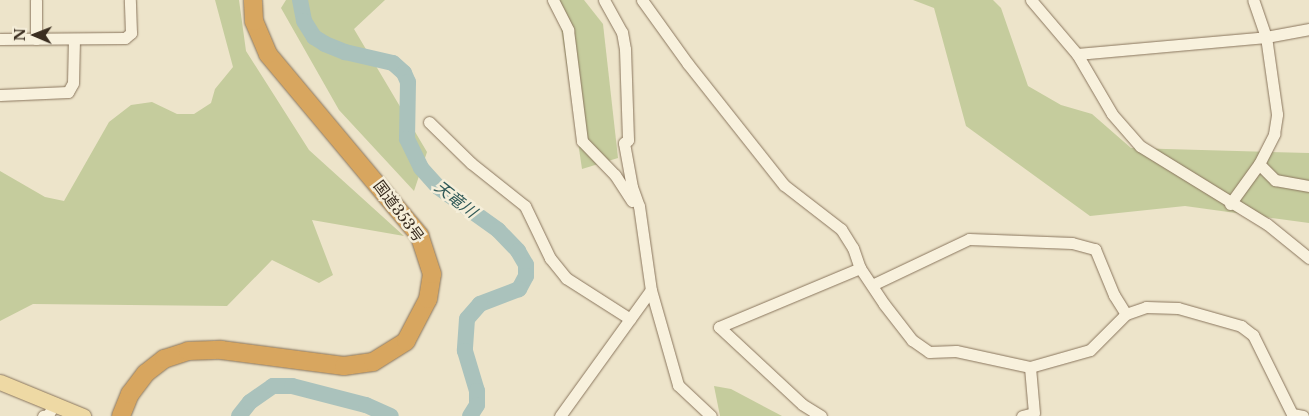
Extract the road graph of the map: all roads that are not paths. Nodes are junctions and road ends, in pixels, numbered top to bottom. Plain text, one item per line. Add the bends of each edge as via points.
1 (36, 0) edge
2 (130, 0) edge
3 (253, 0) edge
4 (553, 0) edge
5 (604, 0) edge
6 (642, 0) edge
7 (1031, 0) edge
8 (1253, 0) edge
9 (1309, 29) edge
10 (1266, 38) junction
11 (0, 39) edge
12 (36, 39) junction
13 (74, 39) junction
14 (1077, 54) junction
15 (0, 95) edge
16 (429, 122) dead end
17 (1259, 164) junction
18 (1309, 186) edge
19 (1230, 204) junction
20 (641, 216) junction
21 (1309, 258) edge
22 (860, 268) junction
23 (872, 285) junction
24 (651, 290) junction
25 (1126, 314) junction
26 (630, 319) junction
27 (1030, 367) junction
28 (0, 382) edge
29 (55, 403) junction
30 (709, 415) edge
31 (43, 416) edge
32 (83, 416) edge
33 (121, 416) edge
34 (560, 416) edge
35 (820, 416) edge
36 (1022, 416) edge
37 (1303, 416) edge

1 - 12 street
2 - 13 street via 131,33 128,37
3 - 33 highway, 国道353号 via 254,21 268,54 420,236 432,274 428,298 406,341 373,362 344,366 221,350 188,351 164,359 146,372 130,394
4 - 20 street via 568,30 582,141 615,175
5 - 20 street via 622,32 626,49 628,140 624,143
6 - 22 street via 784,185 841,229
7 - 14 street
8 - 10 street
9 - 10 street
10 - 14 street
10 - 17 street via 1277,114 1274,134
11 - 12 street
12 - 13 street
13 - 15 street via 72,83 68,92
14 - 19 street via 1112,114 1140,146
16 - 26 street via 471,163 525,206 550,258 566,278
17 - 18 street via 1275,180
17 - 19 street
19 - 21 street via 1267,224
20 - 24 street
22 - 23 street
22 - 35 street via 719,327 802,404
23 - 25 street via 968,239 1072,243 1095,249 1114,295
23 - 27 street via 912,340 929,352 956,352
24 - 26 street
24 - 30 street via 678,385
25 - 27 street via 1090,350
25 - 37 street via 1146,307 1178,308 1241,326 1253,335 1292,414
26 - 34 street
27 - 36 street via 1034,413
28 - 29 main road
29 - 31 street via 48,415
29 - 32 main road

